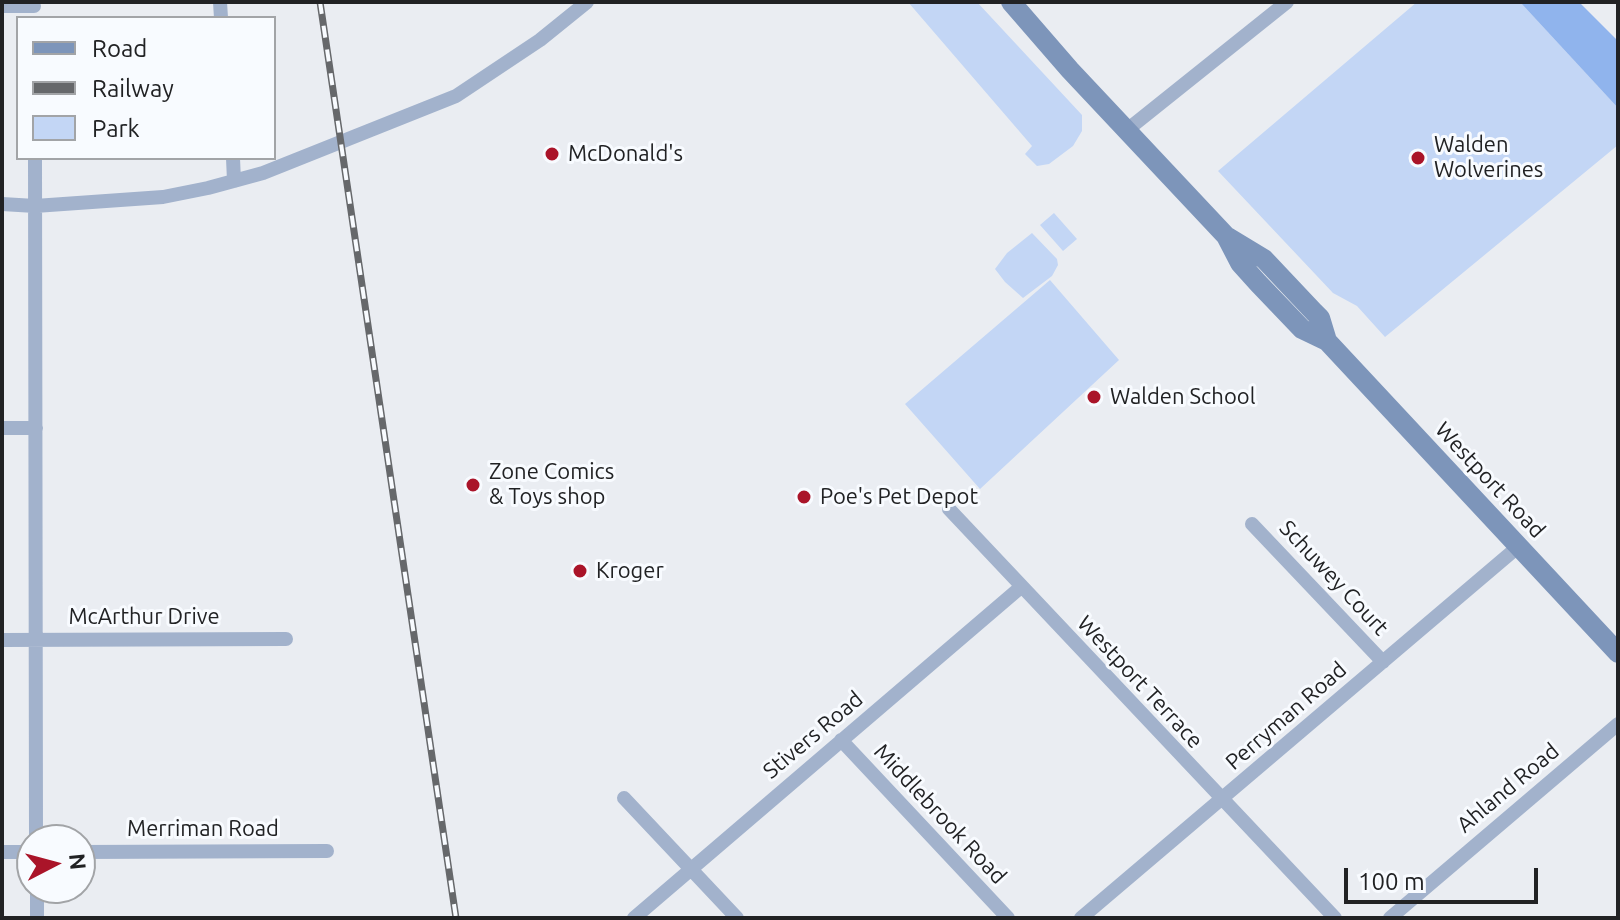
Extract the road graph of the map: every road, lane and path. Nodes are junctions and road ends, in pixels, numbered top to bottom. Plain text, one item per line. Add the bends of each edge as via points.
1 (587, 2) edge
2 (1011, 2) edge
3 (1287, 2) edge
4 (2, 6) edge
5 (34, 9) edge
6 (1127, 130) junction
7 (35, 160) edge
8 (233, 160) edge
9 (234, 181) junction
10 (2, 204) edge
11 (35, 206) junction
12 (2, 428) edge
13 (36, 428) junction
14 (949, 509) dead end
15 (1252, 524) dead end
16 (1519, 546) junction
17 (1021, 587) junction
18 (286, 639) dead end
19 (2, 640) edge
20 (36, 640) junction
21 (1618, 653) edge
22 (1383, 662) junction
23 (1618, 724) edge
24 (841, 740) junction
25 (624, 798) dead end
26 (1222, 800) junction
27 (36, 824) edge
28 (327, 851) dead end
29 (96, 852) edge
30 (692, 870) junction
31 (634, 918) edge
32 (737, 918) edge
33 (1008, 918) edge
34 (1081, 918) edge
35 (1335, 918) edge
36 (1390, 918) edge

1 - 9 street via 548,35 456,96
2 - 6 main road, Westport Road
3 - 6 street
4 - 5 street
6 - 16 main road, Westport Road via 1226,236 1264,259 1320,318 1327,341
7 - 11 street
8 - 9 street
9 - 11 street via 163,197
10 - 11 street
11 - 13 street
12 - 13 street
13 - 20 street
14 - 17 street, Westport Terrace
15 - 22 street, Schuwey Court
16 - 21 main road, Westport Road
16 - 22 street, Perryman Road
17 - 24 street, Stivers Road
17 - 26 street, Westport Terrace
18 - 20 street, McArthur Drive
19 - 20 street, McArthur Drive
20 - 27 street
22 - 26 street, Perryman Road
23 - 36 street, Ahland Road
24 - 30 street, Stivers Road
24 - 33 street, Middlebrook Road
25 - 30 street
26 - 34 street, Perryman Road
26 - 35 street, Westport Terrace
28 - 29 street, Merriman Road
30 - 31 street, Stivers Road
30 - 32 street

